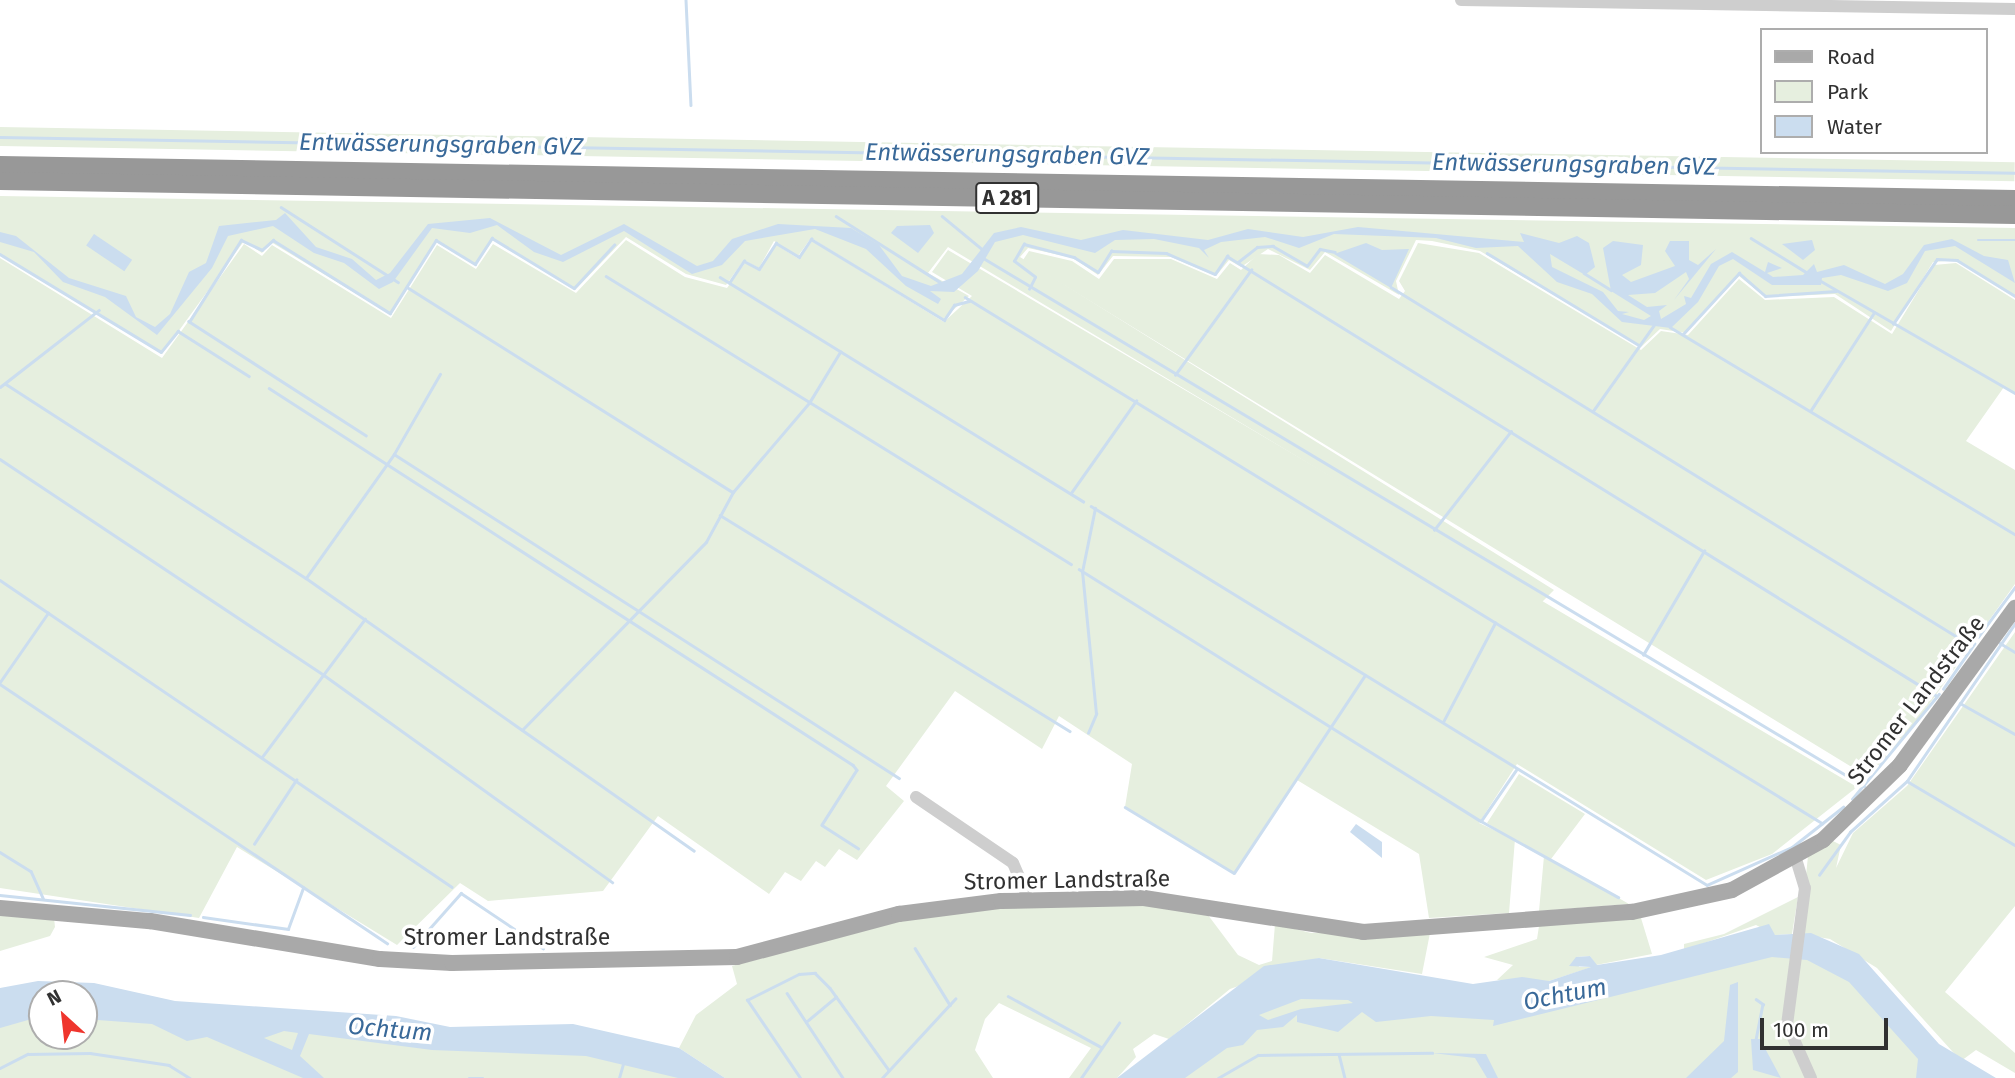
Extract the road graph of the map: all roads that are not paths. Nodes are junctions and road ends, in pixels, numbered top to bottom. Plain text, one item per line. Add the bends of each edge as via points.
1 (1461, 0) edge
2 (2015, 9) edge
3 (0, 165) edge
4 (0, 181) edge
5 (2015, 199) edge
6 (2015, 215) edge
7 (2015, 608) edge
8 (916, 797) dead end
9 (1796, 859) junction
10 (1029, 900) junction
11 (0, 908) edge
12 (1811, 1078) edge

1 - 2 street
3 - 5 highway, A 281
4 - 6 highway, A 281
7 - 9 main road, Stromer Landstraße via 1900,765 1849,818
8 - 10 street via 1013,863
9 - 10 main road, Stromer Landstraße via 1732,890 1666,907 1395,931 1312,927 1144,898
9 - 12 street via 1805,874 1787,1024
10 - 11 main road, Stromer Landstraße via 923,909 737,957 452,963 380,959 150,921

